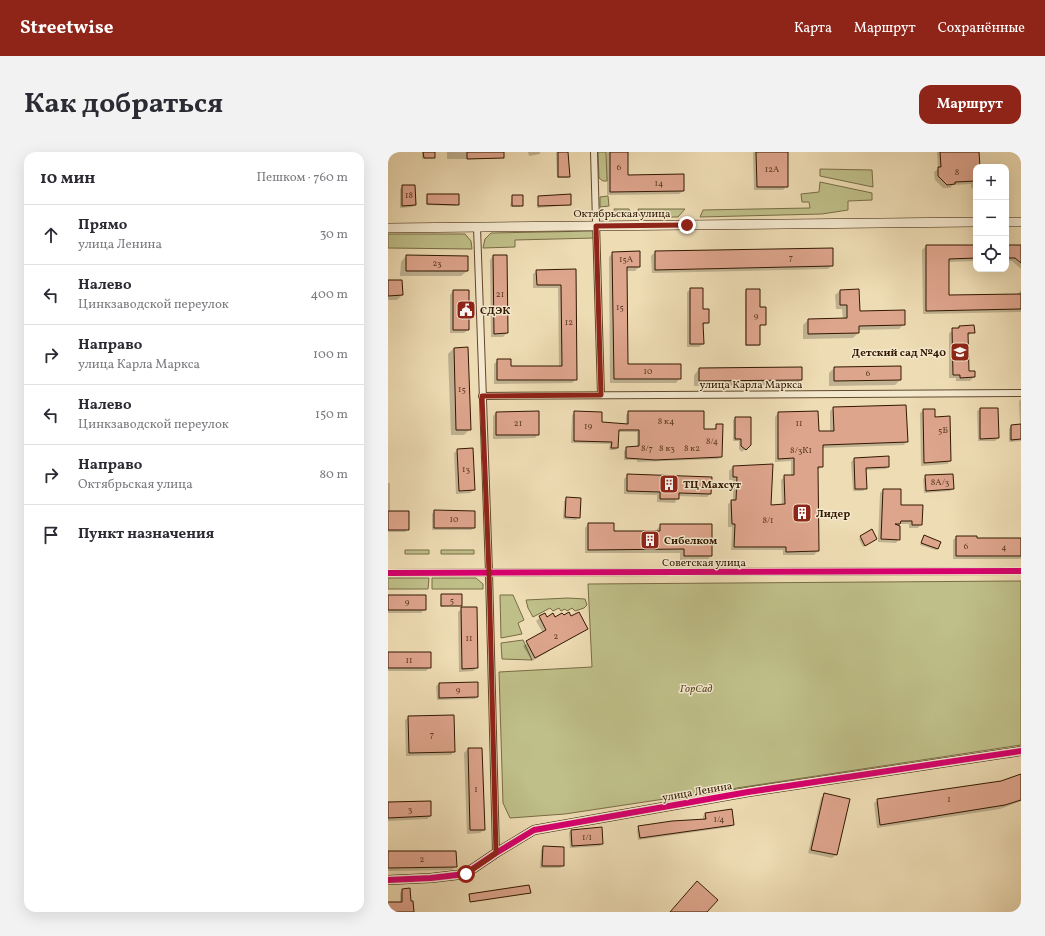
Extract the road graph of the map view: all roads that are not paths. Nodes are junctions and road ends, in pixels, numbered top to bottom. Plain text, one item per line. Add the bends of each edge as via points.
1 (594, 152) edge
2 (973, 222) edge
3 (1009, 222) edge
4 (1021, 222) edge
5 (596, 226) junction
6 (477, 227) junction
7 (388, 228) edge
8 (1021, 393) edge
9 (601, 395) junction
10 (482, 396) junction
11 (1021, 571) edge
12 (489, 572) junction
13 (388, 573) edge
14 (1021, 751) edge
15 (496, 853) junction
16 (388, 880) edge

1 - 5 street
2 - 5 street, Октябрьская улица
3 - 4 street
5 - 6 street, Октябрьская улица
5 - 9 street
6 - 7 street, Октябрьская улица
6 - 10 street
8 - 9 street, улица Карла Маркса
9 - 10 street, улица Карла Маркса
10 - 12 street
11 - 12 street, Советская улица
12 - 13 street, Советская улица
12 - 15 street
14 - 15 street, улица Ленина via 748,792 534,830
15 - 16 street, улица Ленина via 466,874

